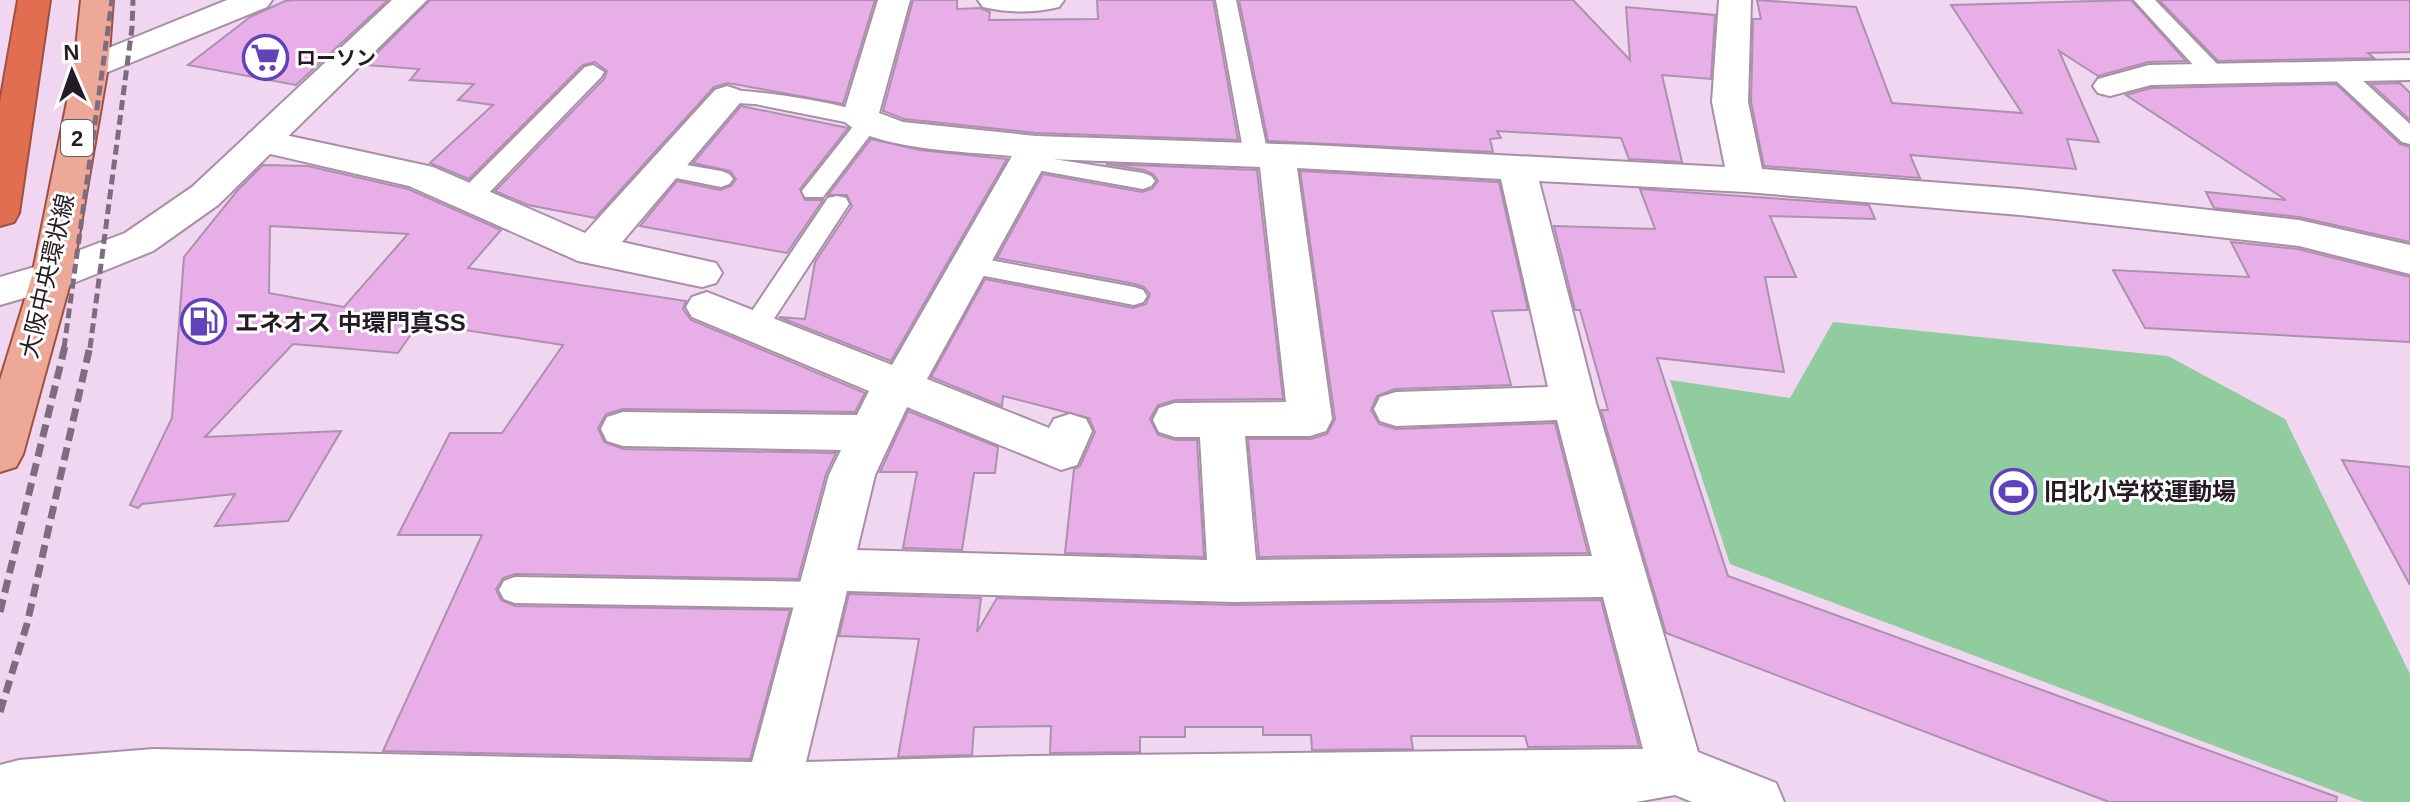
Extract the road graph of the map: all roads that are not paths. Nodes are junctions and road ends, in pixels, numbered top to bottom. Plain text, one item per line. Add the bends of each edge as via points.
1 (34, 0) edge
2 (97, 0) edge
3 (256, 0) edge
4 (411, 0) edge
5 (894, 0) edge
6 (994, 0) edge
7 (1048, 0) edge
8 (1226, 0) edge
9 (1735, 0) edge
10 (2144, 0) edge
11 (91, 67) junction
12 (2410, 70) edge
13 (2339, 71) junction
14 (593, 72) dead end
15 (2214, 74) junction
16 (2110, 86) dead end
17 (727, 97) joint
18 (864, 120) junction
19 (2410, 137) edge
20 (262, 141) junction
21 (1032, 154) junction
22 (1266, 156) junction
23 (1517, 168) junction
24 (664, 169) junction
25 (721, 179) dead end
26 (1746, 180) junction
27 (1143, 181) dead end
28 (814, 191) dead end
29 (468, 199) junction
30 (837, 204) dead end
31 (0, 213) edge
32 (592, 251) junction
33 (2410, 260) edge
34 (968, 265) junction
35 (52, 276) junction
36 (0, 291) edge
37 (1134, 296) dead end
38 (755, 327) junction
39 (902, 385) junction
40 (1574, 403) junction
41 (1396, 409) dead end
42 (1175, 420) dead end
43 (1221, 421) junction
44 (623, 429) dead end
45 (870, 433) junction
46 (1061, 451) dead end
47 (0, 454) edge
48 (1623, 576) junction
49 (1233, 581) junction
50 (824, 582) junction
51 (515, 590) dead end
52 (1676, 769) junction
53 (772, 789) junction
54 (0, 791) edge
55 (1756, 802) edge

1 - 31 highway
2 - 11 main road, 大阪中央環状線 / 2
3 - 11 street
4 - 20 street
5 - 18 street
6 - 7 street
8 - 22 lane
9 - 26 street via 1730,102
10 - 15 lane
11 - 35 main road, 大阪中央環状線 / 2
12 - 13 street
13 - 15 street
13 - 19 lane
14 - 29 lane
15 - 16 street via 2149,75
17 - 18 lane via 755,97
17 - 24 street
18 - 21 street via 897,133
18 - 28 lane
20 - 29 street via 420,176
20 - 35 street via 205,196 139,242
21 - 22 street
21 - 27 lane
21 - 34 street
22 - 23 street
22 - 43 street via 1310,419
23 - 26 street
23 - 40 street
24 - 25 lane
24 - 32 street
26 - 33 street via 2020,202 2299,233
29 - 32 street
30 - 38 lane
32 - 38 street via 705,290
34 - 37 lane
34 - 39 street
35 - 36 street
35 - 47 main road, 大阪中央環状線 / 2
38 - 39 street
39 - 45 street via 887,399
39 - 46 street
40 - 41 street
40 - 48 street
42 - 43 street
43 - 49 street
44 - 45 street
45 - 50 street via 852,475
48 - 49 street
48 - 52 street
49 - 50 street
50 - 51 lane
50 - 53 street
52 - 53 street via 1631,777
52 - 55 street
53 - 54 street via 153,775

